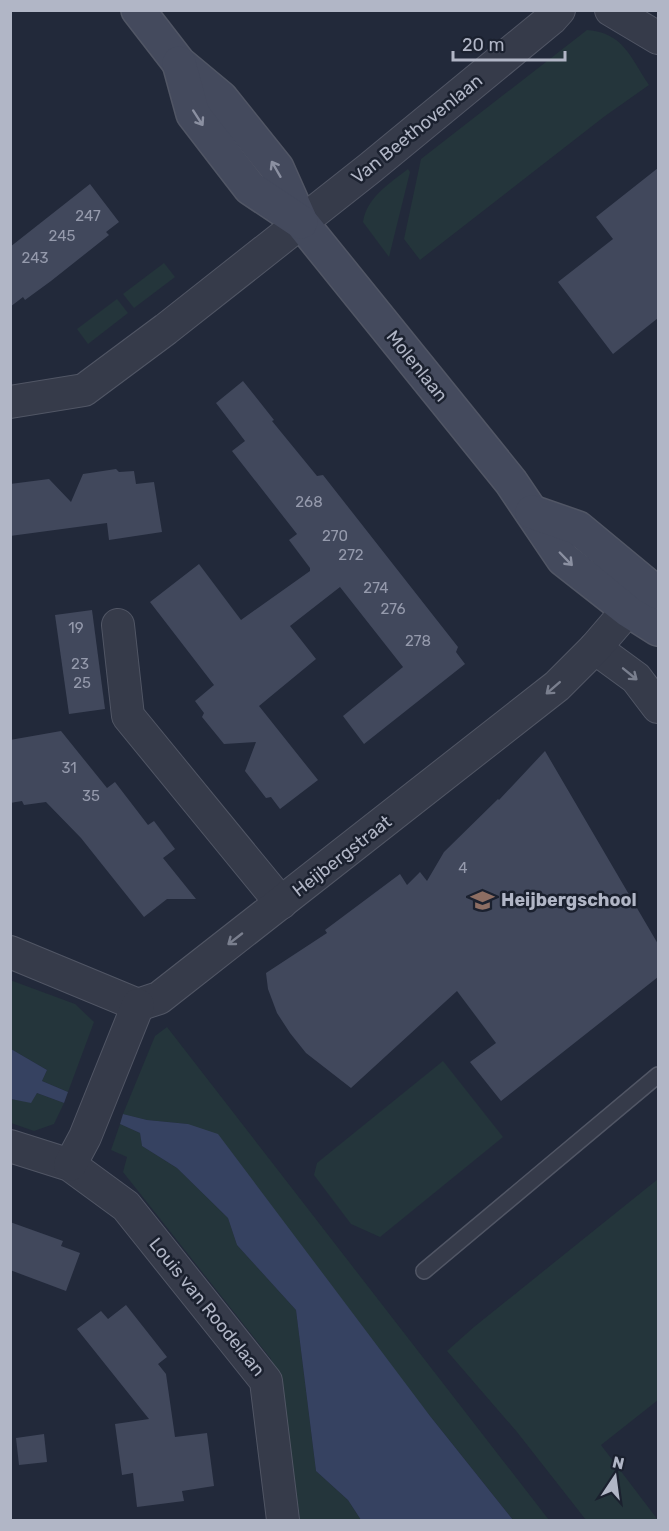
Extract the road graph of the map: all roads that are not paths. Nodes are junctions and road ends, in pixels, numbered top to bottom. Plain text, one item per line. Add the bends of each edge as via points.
1 (138, 10) edge
2 (559, 10) edge
3 (611, 10) edge
4 (658, 38) edge
5 (301, 222) junction
6 (10, 402) edge
7 (645, 596) edge
8 (118, 625) dead end
9 (658, 629) edge
10 (595, 648) junction
11 (658, 707) edge
12 (281, 903) junction
13 (10, 952) edge
14 (138, 1005) junction
15 (658, 1075) edge
16 (10, 1146) edge
17 (70, 1165) junction
18 (424, 1271) dead end
19 (283, 1521) edge

1 - 5 main road, Molenlaan via 179,63 221,98 277,168
2 - 5 street, Van Beethovenlaan
3 - 4 street
5 - 6 street, Van Beethovenlaan via 84,390
5 - 7 main road, Molenlaan via 532,512 578,528
7 - 9 main road, Molenlaan
7 - 10 street, Heijbergstraat
8 - 12 street, Heijbergstraat via 128,716
10 -> 11 street via 636,678
10 -> 12 street, Heijbergstraat via 557,686
12 -> 14 street via 159,998
13 - 14 street
14 - 17 street
15 - 18 lane
16 - 17 street, Louis van Roodelaan
17 - 19 street, Louis van Roodelaan via 126,1206 266,1381

